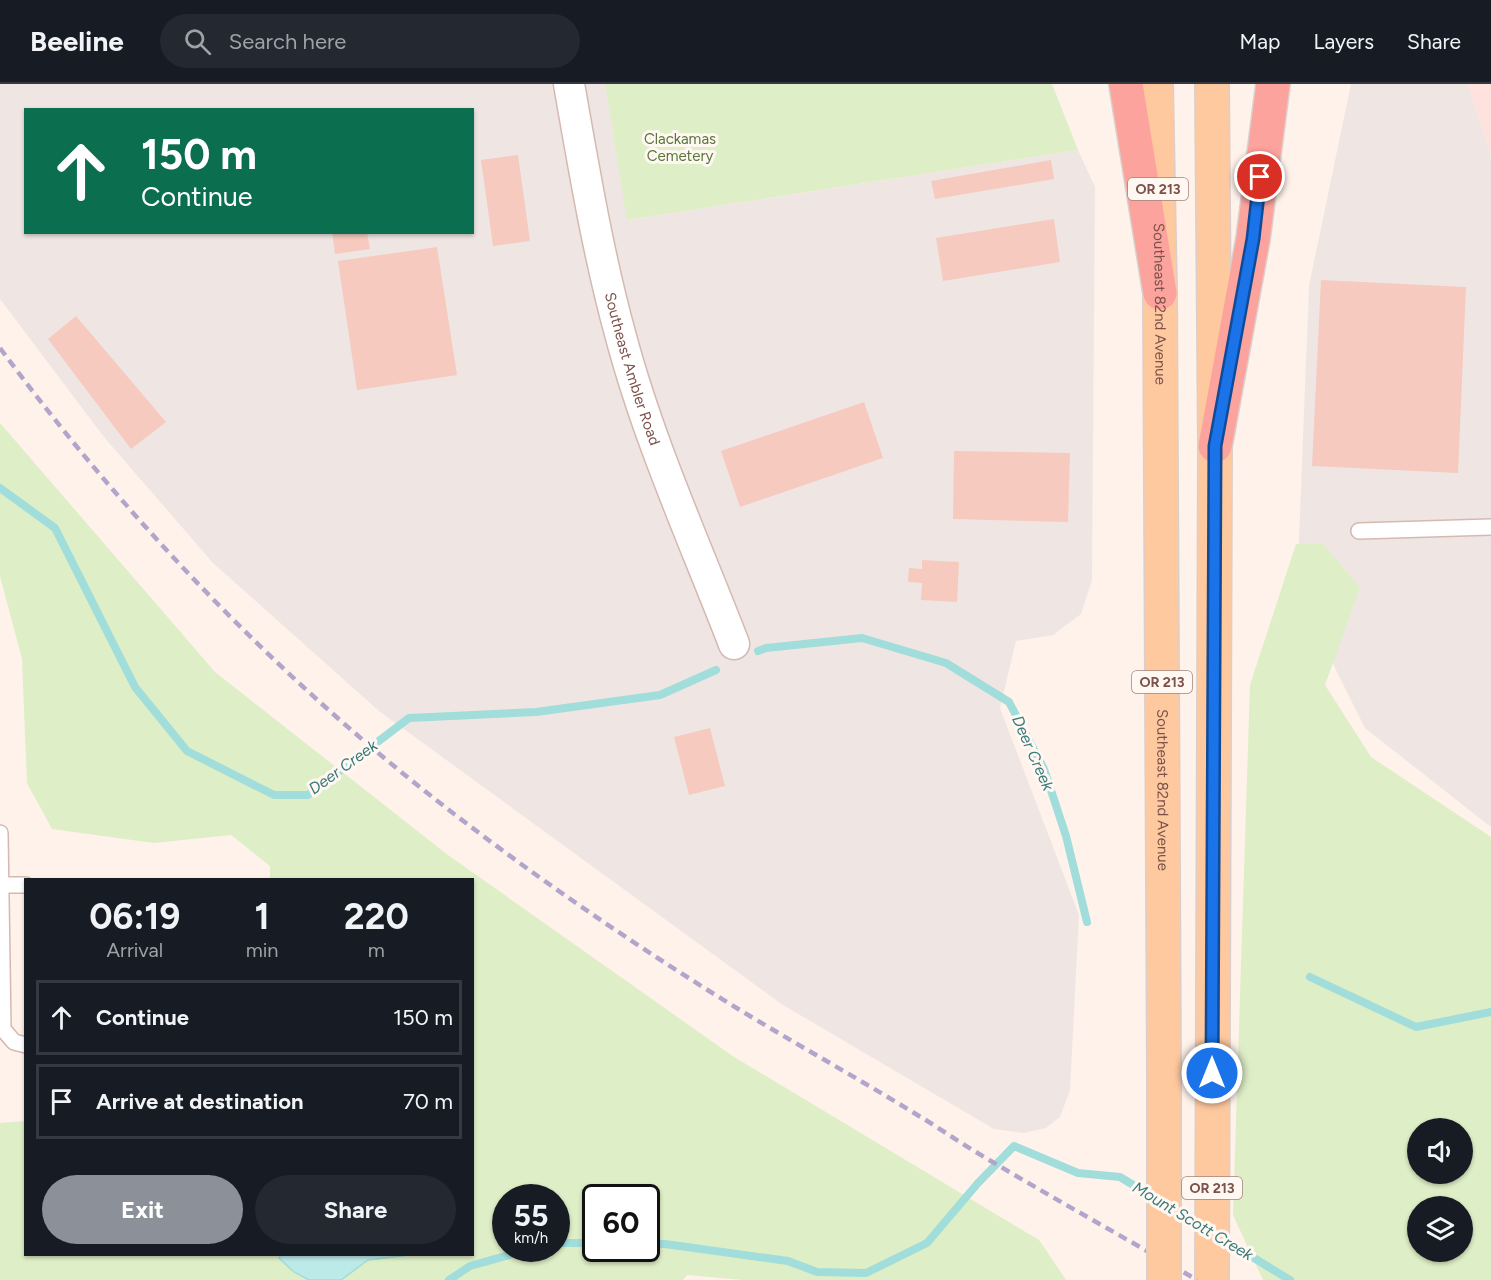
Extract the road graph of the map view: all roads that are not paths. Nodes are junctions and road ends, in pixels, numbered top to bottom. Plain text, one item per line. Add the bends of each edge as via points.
1 (569, 84) edge
2 (1126, 84) edge
3 (1156, 84) edge
4 (1212, 84) edge
5 (1273, 84) edge
6 (1160, 293) junction
7 (1215, 446) junction
8 (1491, 527) edge
9 (1359, 531) dead end
10 (734, 644) dead end
11 (0, 833) edge
12 (1, 885) edge
13 (24, 885) edge
14 (24, 1044) edge
15 (1164, 1280) edge
16 (1212, 1280) edge

1 - 10 street, Southeast Ambler Road via 621,338 648,423
2 - 6 highway
3 - 6 main road, Southeast 82nd Avenue / OR 213
4 - 7 main road, OR 213
5 - 7 highway via 1253,239
6 - 15 main road, Southeast 82nd Avenue / OR 213, bridge
7 - 16 main road, OR 213
8 - 9 lane
11 - 12 lane
12 - 13 lane
12 - 14 lane via 3,1029 14,1042

